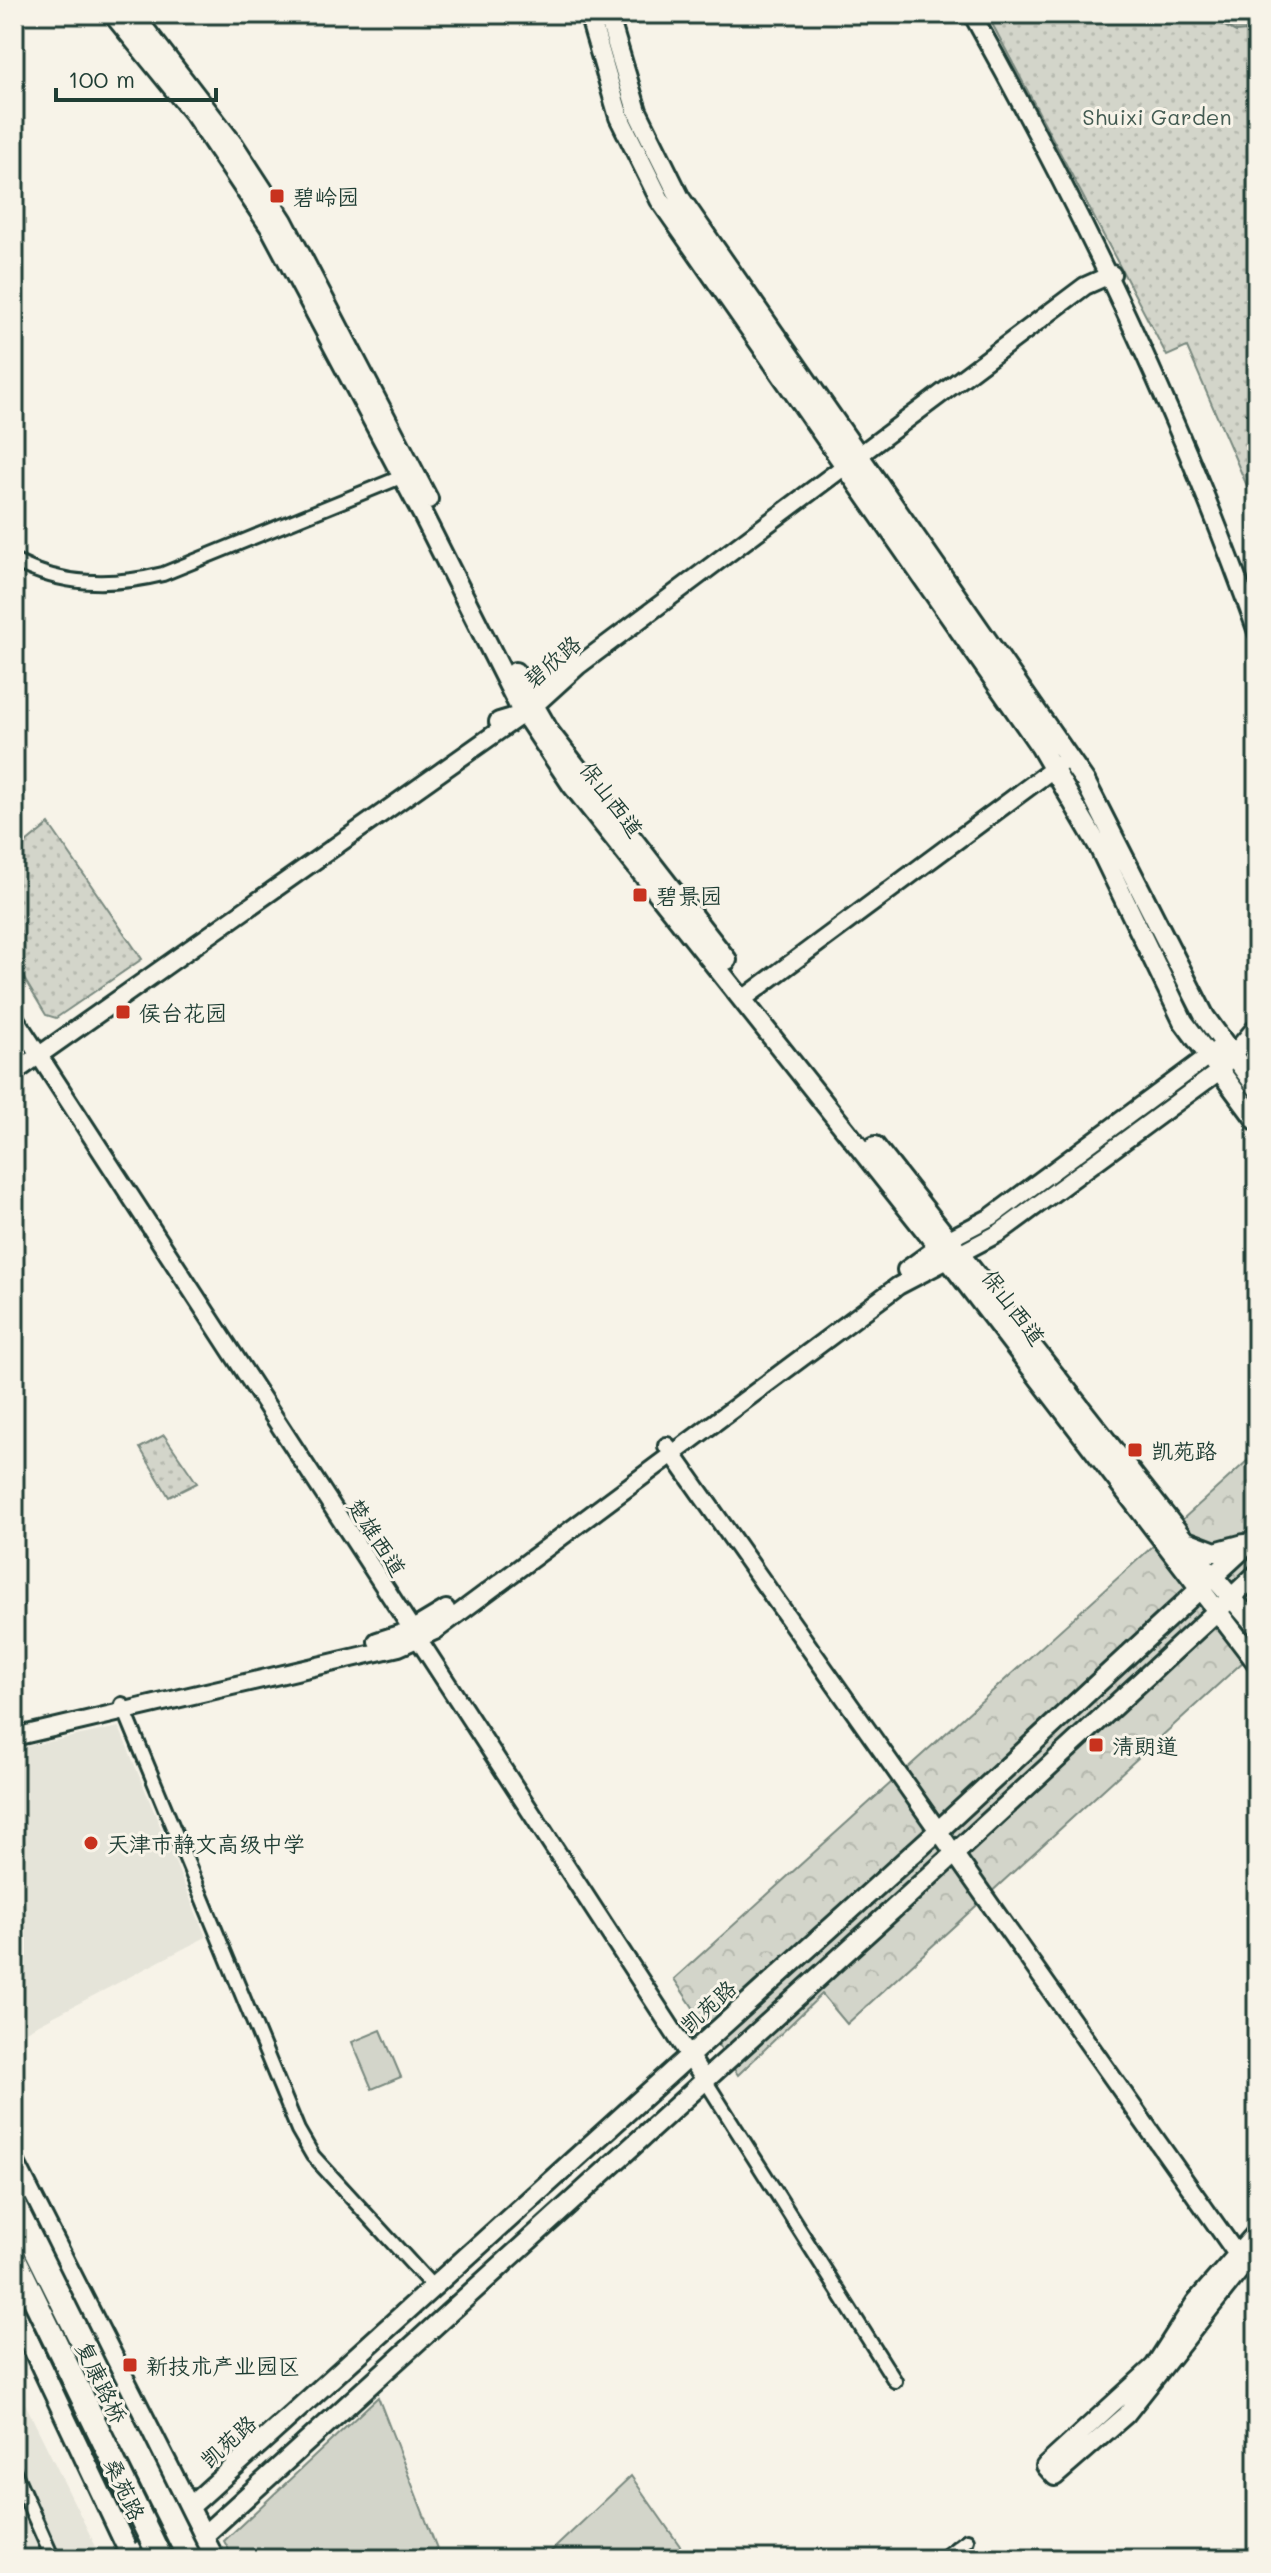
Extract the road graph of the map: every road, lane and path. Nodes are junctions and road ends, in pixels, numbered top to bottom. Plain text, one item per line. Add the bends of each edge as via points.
1 (113, 14) edge
2 (133, 14) edge
3 (589, 14) edge
4 (608, 14) edge
5 (975, 14) edge
6 (1108, 272) junction
7 (850, 456) junction
8 (408, 474) junction
9 (14, 561) edge
10 (1257, 615) edge
11 (1257, 632) edge
12 (508, 672) junction
13 (518, 712) junction
14 (546, 737) junction
15 (1061, 762) junction
16 (747, 996) junction
17 (1257, 1015) edge
18 (14, 1017) edge
19 (1257, 1026) edge
20 (1227, 1050) junction
21 (37, 1053) junction
22 (14, 1063) edge
23 (1212, 1065) junction
24 (14, 1073) edge
25 (1257, 1088) edge
26 (1257, 1121) edge
27 (948, 1249) junction
28 (669, 1450) junction
29 (1256, 1538) edge
30 (1176, 1544) junction
31 (1257, 1567) edge
32 (1257, 1574) edge
33 (1209, 1579) junction
34 (1232, 1598) junction
35 (1218, 1611) junction
36 (1257, 1627) edge
37 (414, 1635) junction
38 (1257, 1663) edge
39 (123, 1708) junction
40 (14, 1729) edge
41 (14, 1737) edge
42 (938, 1831) junction
43 (954, 1854) junction
44 (688, 2055) junction
45 (705, 2080) junction
46 (14, 2161) edge
47 (14, 2205) edge
48 (1257, 2231) edge
49 (1257, 2249) edge
50 (14, 2257) edge
51 (1239, 2258) junction
52 (434, 2288) junction
53 (14, 2309) edge
54 (895, 2381) dead end
55 (162, 2456) junction
56 (14, 2471) edge
57 (189, 2508) junction
58 (113, 2519) junction
59 (166, 2527) junction
60 (203, 2534) junction
61 (967, 2540) dead end
62 (53, 2559) edge
63 (115, 2559) edge
64 (132, 2559) edge
65 (150, 2559) edge
66 (161, 2559) edge
67 (178, 2559) edge
68 (190, 2559) edge
69 (216, 2559) edge
70 (942, 2559) edge

1 - 8 main road via 195,115 262,214
2 - 8 main road via 233,144 283,221
3 - 7 main road via 619,117 660,200
4 - 7 main road via 637,111 672,185
5 - 6 street
6 - 7 street, 碧欣路
6 - 10 street via 1168,391
6 - 11 street via 1226,545
7 - 13 street, 碧欣路 via 538,682
7 - 15 main road
8 - 9 street via 163,574 128,583 94,585
8 - 12 main road
12 - 13 main road
12 - 13 main road via 508,701
13 - 14 main road, 保山西道
13 - 14 street via 523,727
13 - 21 street, 碧欣路
14 - 16 main road, 保山西道
15 - 16 street
15 - 20 main road via 1105,816 1186,983
15 - 23 main road via 1162,983
16 - 27 main road, 保山西道
17 - 20 street
18 - 21 street, 楚雄西道
19 - 20 street
20 - 23 street
20 - 25 main road
21 - 22 street, 碧欣路
21 - 24 street, 碧欣路
21 - 37 street, 楚雄西道
23 - 26 main road
23 - 27 street
27 - 28 street
27 - 30 main road, 保山西道
28 - 37 street
28 - 42 street
29 - 30 main road via 1215,1552
29 - 33 main road, 凯苑路
30 - 33 main road, 保山西道
31 - 33 main road
32 - 34 main road
33 - 34 main road
33 - 35 main road
33 - 42 main road, 凯苑路
34 - 35 main road
34 - 36 main road
35 - 38 main road
35 - 43 main road
37 - 39 street
37 - 44 street, 楚雄西道
39 - 40 street
39 - 41 street
39 - 52 street via 298,2130 313,2156
42 - 43 street
42 - 44 main road, 凯苑路
43 - 45 main road
43 - 51 street
44 - 45 street, 楚雄西道
44 - 52 main road, 凯苑路
45 - 54 street
45 - 60 main road
46 - 55 main road
47 - 68 highway, 复康路桥, bridge
48 - 51 street
49 - 51 street
50 - 66 highway, 复康路桥, bridge
51 - 51 street via 1195,2302 1154,2366 1045,2466 1055,2477 1126,2415
52 - 57 main road, 凯苑路
53 - 58 main road, 桑苑路
55 - 57 main road
55 - 59 main road via 169,2493
56 - 62 street
57 - 59 main road, 凯苑路
57 - 60 main road
58 - 63 main road
58 - 64 main road, 桑苑路
59 - 64 main road, 凯苑路
59 - 65 main road
60 - 67 main road
60 - 69 street
61 - 70 street

